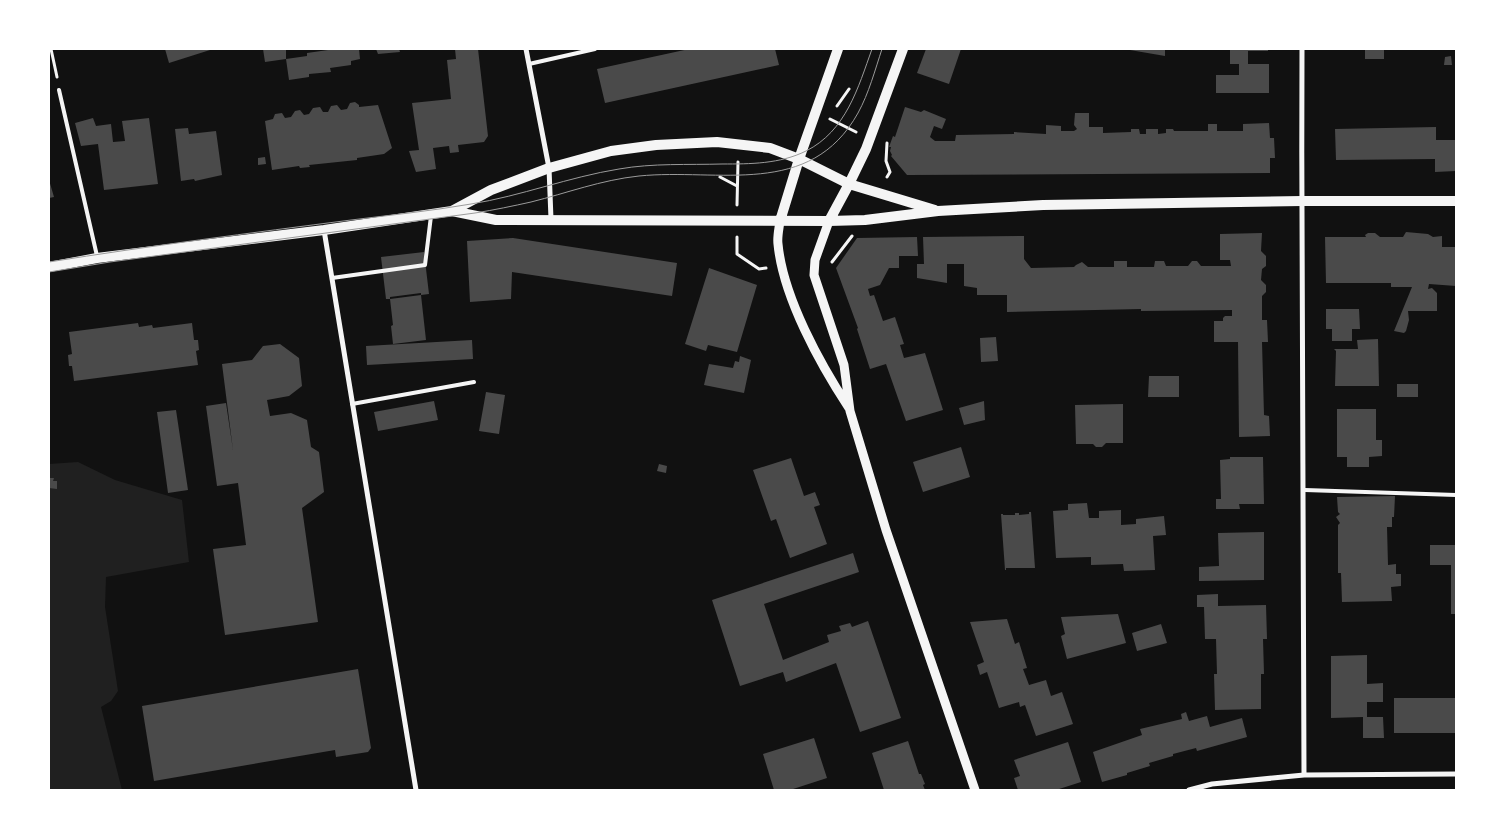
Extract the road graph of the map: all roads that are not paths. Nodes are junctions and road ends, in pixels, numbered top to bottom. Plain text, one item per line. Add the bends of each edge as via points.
1 (526, 49) edge
2 (595, 49) edge
3 (838, 49) edge
4 (903, 49) edge
5 (1302, 49) edge
6 (530, 64) junction
7 (59, 90) road end
8 (799, 159) junction
9 (549, 168) junction
10 (849, 184) junction
11 (1302, 201) junction
12 (1456, 201) edge
13 (452, 211) junction
14 (938, 211) junction
15 (431, 213) junction
16 (551, 219) junction
17 (780, 221) junction
18 (829, 221) junction
19 (324, 230) junction
20 (97, 258) junction
21 (49, 267) edge
22 (332, 278) junction
23 (474, 382) dead end
24 (352, 404) junction
25 (850, 411) junction
26 (1304, 490) junction
27 (1456, 495) edge
28 (1456, 774) edge
29 (1304, 775) junction
30 (416, 790) edge
31 (975, 790) edge
32 (1189, 790) edge

1 - 6 street
2 - 6 lane
3 - 8 main road
4 - 10 main road via 866,149
5 - 11 street
6 - 9 street
7 - 20 lane
8 - 9 main road via 770,148 717,142 611,151
8 - 10 main road
8 - 17 main road
9 - 13 main road via 491,190
9 - 16 street
10 - 14 main road
10 - 18 main road
11 - 12 main road
11 - 14 main road
11 - 26 street
13 - 15 main road
13 - 16 main road via 496,220
14 - 18 main road
15 - 19 main road
15 - 22 lane via 425,264
16 - 17 main road
17 - 18 main road
17 - 25 street via 777,242 781,266 800,319
18 - 25 street via 815,260 814,275 844,365
19 - 20 main road
19 - 22 street
20 - 21 main road
22 - 24 street
23 - 24 lane
24 - 30 street
25 - 31 street via 886,530
26 - 27 lane
26 - 29 street
28 - 29 street
29 - 32 street via 1212,784

